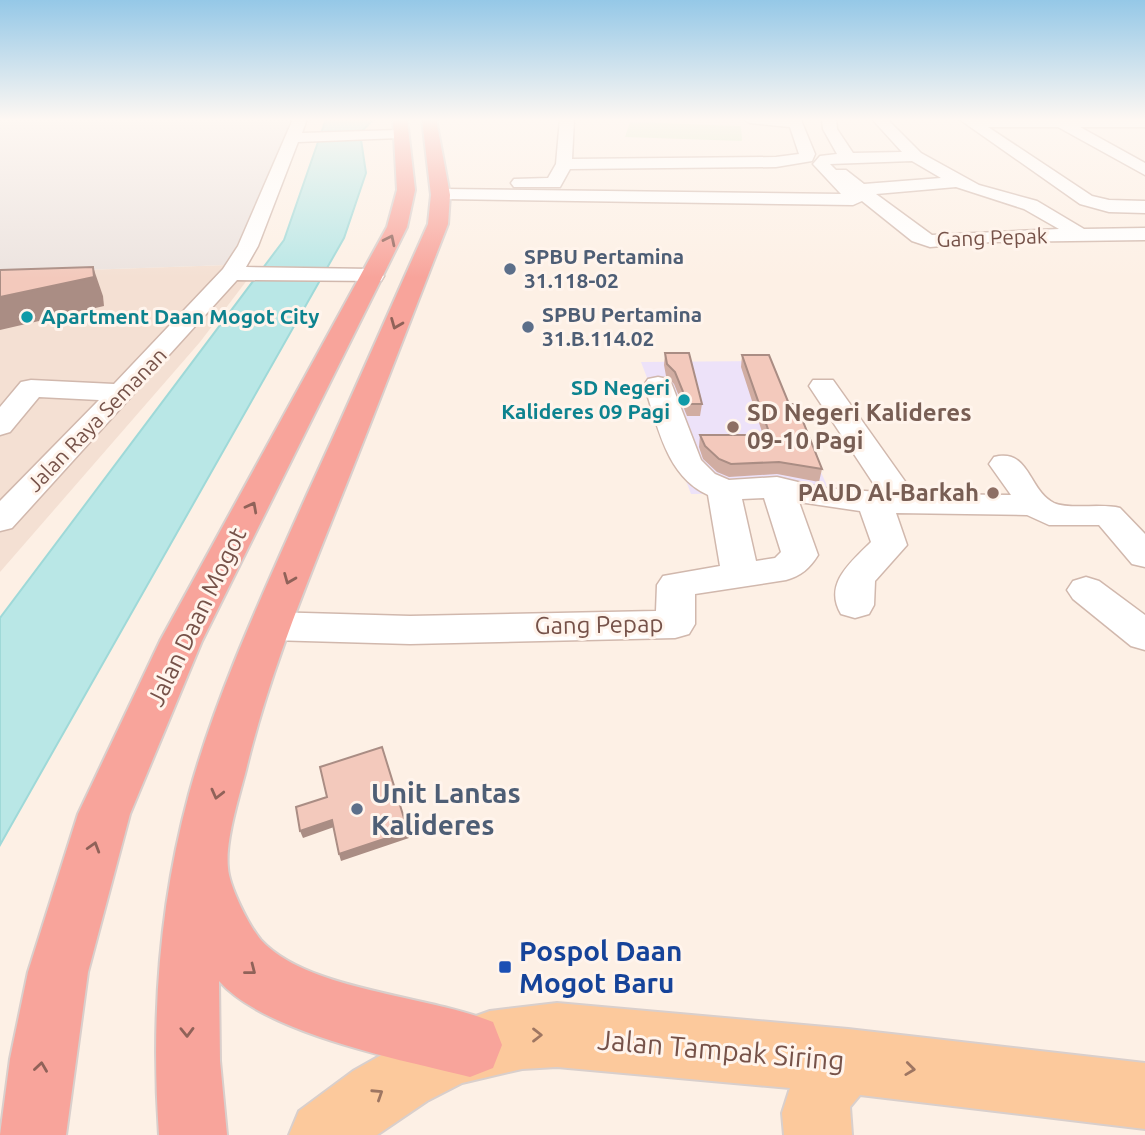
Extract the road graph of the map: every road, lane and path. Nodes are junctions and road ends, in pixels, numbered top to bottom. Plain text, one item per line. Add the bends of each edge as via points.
1 (279, 172) edge
2 (406, 172) edge
3 (438, 172) edge
4 (560, 172) edge
5 (743, 172) edge
6 (829, 172) edge
7 (840, 172) edge
8 (942, 172) edge
9 (1045, 172) edge
10 (1057, 180) junction
11 (1082, 180) dead end
12 (1120, 180) dead end
13 (1145, 180) edge
14 (959, 182) junction
15 (554, 183) junction
16 (442, 188) junction
17 (859, 190) junction
18 (1145, 207) edge
19 (1145, 234) edge
20 (1081, 236) junction
21 (237, 273) junction
22 (361, 276) junction
23 (658, 385) dead end
24 (823, 386) dead end
25 (120, 393) junction
26 (310, 397) junction
27 (366, 398) junction
28 (0, 426) edge
29 (1005, 464) dead end
30 (777, 487) junction
31 (724, 490) junction
32 (889, 502) junction
33 (1035, 505) junction
34 (0, 522) edge
35 (1145, 556) edge
36 (740, 573) junction
37 (1086, 590) dead end
38 (855, 605) dead end
39 (270, 626) junction
40 (1145, 636) edge
41 (202, 867) junction
42 (470, 1045) junction
43 (848, 1062) junction
44 (1145, 1096) edge
45 (32, 1135) edge
46 (193, 1135) edge
47 (323, 1135) edge
48 (818, 1135) edge

1 - 21 street, Jalan Raya Semanan
22 -> 2 highway, Jalan Daan Mogot via 405,204
3 - 16 highway
4 - 15 street
5 - 15 street via 736,184
6 - 16 street via 855,198 830,202
7 - 17 street, Gang Pepak
8 - 14 street
9 - 10 street
10 - 11 street
10 - 18 street via 1095,204
12 - 13 street
14 - 17 street
14 - 20 street via 982,195 1010,198 1041,210
15 - 16 street
16 -> 27 highway via 438,223
17 - 20 street, Gang Pepak via 930,241
19 - 20 street, Gang Pepak
21 - 22 street
21 - 25 street, Jalan Raya Semanan
22 - 26 highway, Jalan Daan Mogot
23 - 31 street via 687,463 704,481
24 - 32 street
25 - 28 street via 31,388
25 - 34 street, Jalan Raya Semanan
26 - 27 highway
45 -> 26 highway, Jalan Daan Mogot via 58,972 104,814 181,641
27 -> 39 highway
29 - 33 street
30 - 31 street
30 - 32 street via 823,498
30 - 36 street via 800,555 786,568
31 - 36 street
32 - 33 street
32 - 38 street via 889,545 856,578
33 - 35 street via 1049,515 1108,515
36 - 39 street, Gang Pepap via 676,586 675,624 410,630
37 - 40 street
39 -> 41 highway via 222,772
41 -> 42 highway via 216,922 227,945 249,971 321,1004
41 -> 46 highway via 186,1017
42 -> 43 main road, Jalan Tampak Siring via 518,1035 557,1035
47 -> 42 main road, Jalan Tampak Siring via 414,1071
43 -> 44 main road, Jalan Tampak Siring
43 - 48 main road via 829,1076 817,1098

